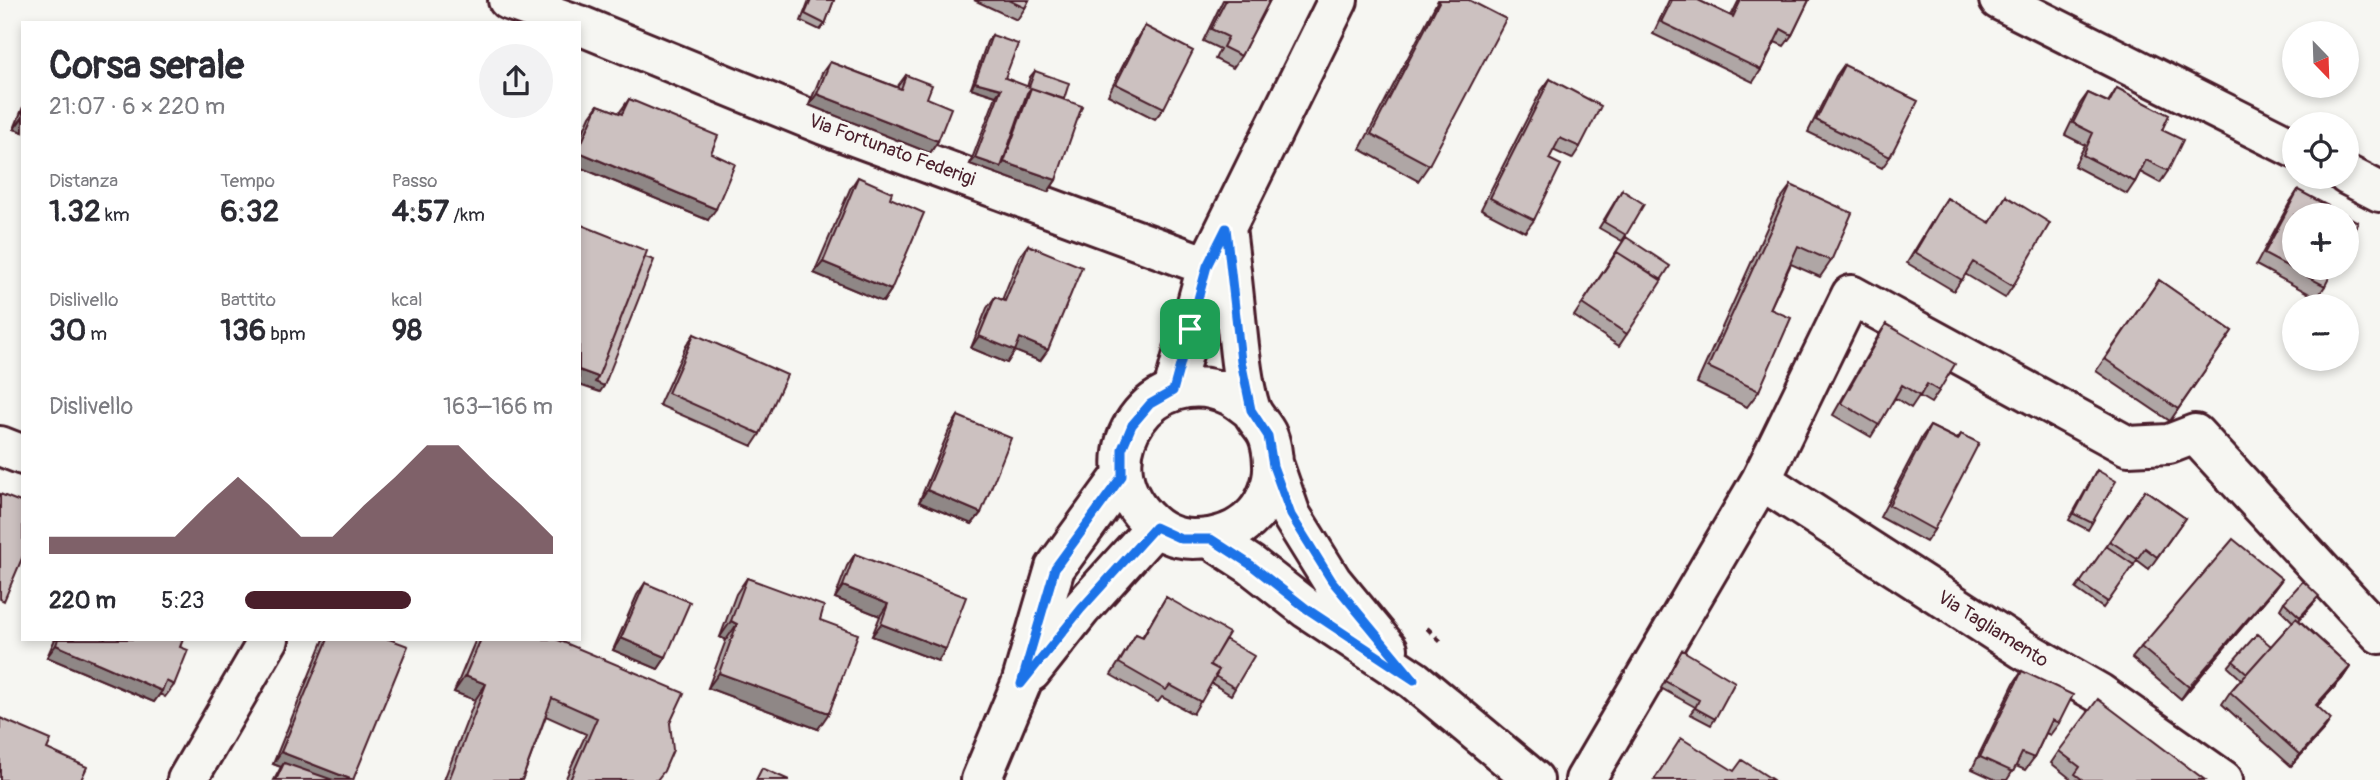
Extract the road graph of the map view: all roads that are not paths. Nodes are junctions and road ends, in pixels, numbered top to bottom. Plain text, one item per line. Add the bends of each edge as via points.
1 (508, 0) edge
2 (1338, 0) edge
3 (1999, 0) edge
4 (565, 21) edge
5 (581, 27) edge
6 (2282, 143) edge
7 (2359, 181) edge
8 (2380, 192) edge
9 (1226, 228) junction
10 (1207, 266) junction
11 (1173, 391) junction
12 (1251, 410) junction
13 (0, 446) edge
14 (21, 454) edge
15 (1273, 466) junction
16 (1122, 476) junction
17 (1761, 480) junction
18 (1155, 527) junction
19 (1211, 539) junction
20 (2380, 634) edge
21 (268, 641) edge
22 (1414, 680) junction
23 (1021, 684) junction
24 (187, 780) edge
25 (981, 780) edge
26 (1534, 780) edge
27 (1584, 780) edge
28 (2223, 780) edge

1 - 4 street, Via Fortunato Federigi
2 - 9 street
3 - 6 street
5 - 10 street, Via Fortunato Federigi via 824,125
7 - 8 street
9 - 10 street
9 - 12 street
10 - 11 street
11 - 12 street via 1201,388 1228,394
11 - 16 street via 1150,404 1132,425 1122,449
12 - 15 street via 1268,436
13 - 14 street
15 - 19 street via 1269,492 1255,514 1235,530
15 - 22 street via 1291,515 1332,581
16 - 18 street via 1133,505
16 - 23 street via 1055,568
17 - 20 street via 1851,295 2127,446 2169,444 2195,434
17 - 27 street
17 - 28 street, Via Tagliamento via 2099,694
18 - 19 street via 1181,539
18 - 23 street
19 - 22 street
21 - 24 street
22 - 26 street
23 - 25 street

